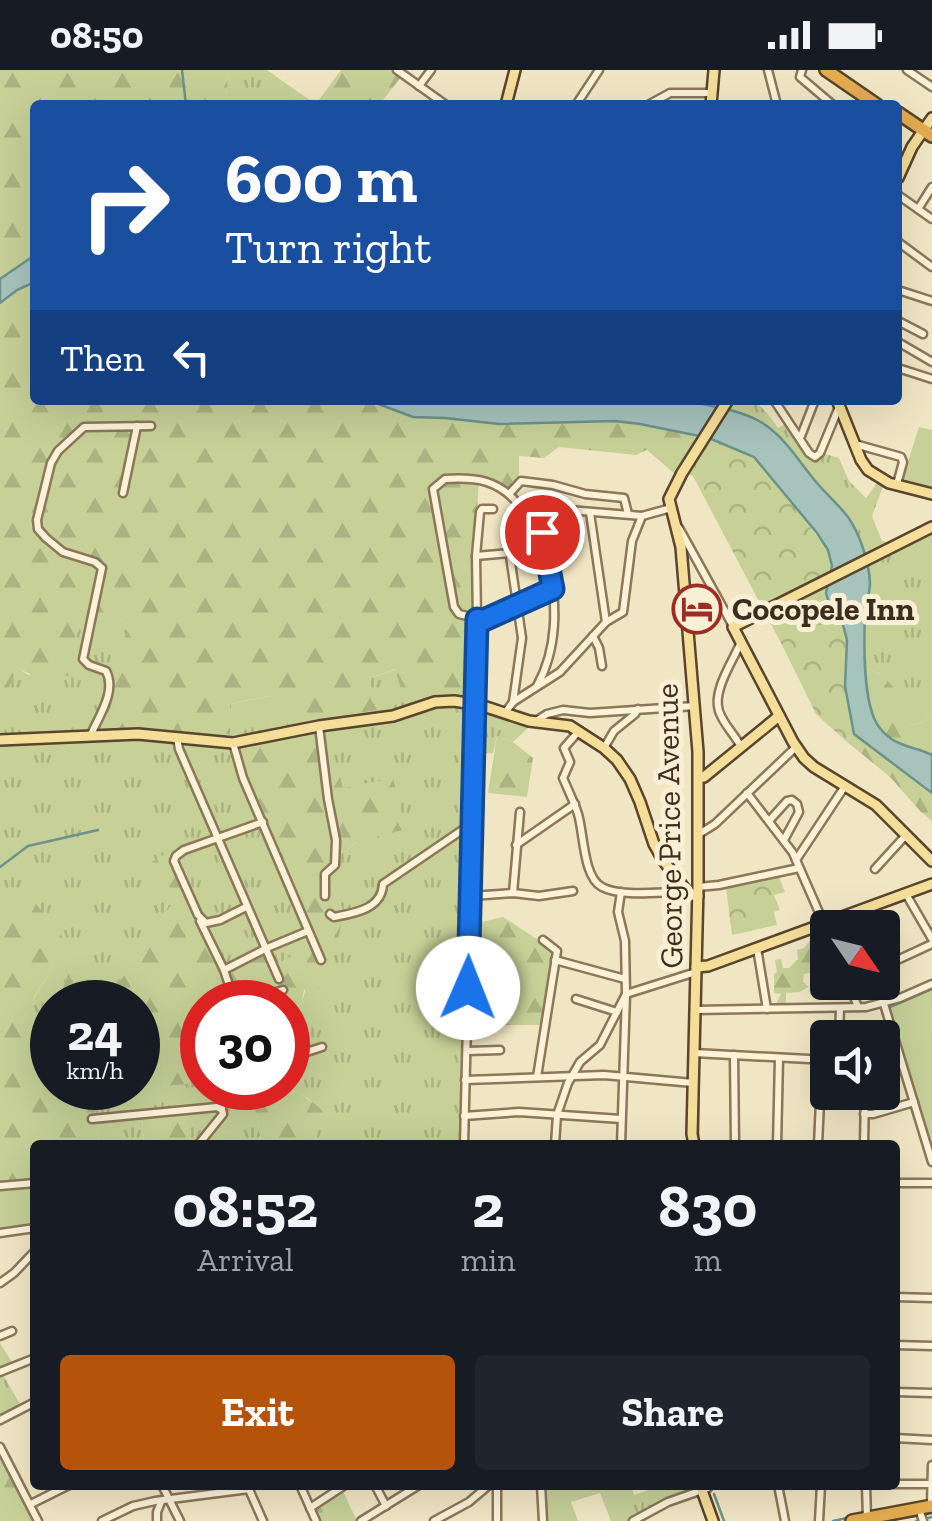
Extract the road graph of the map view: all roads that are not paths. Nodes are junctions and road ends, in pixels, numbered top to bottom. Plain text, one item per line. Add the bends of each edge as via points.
1 (397, 70) edge
2 (431, 70) edge
3 (515, 70) edge
4 (599, 70) edge
5 (714, 70) edge
6 (768, 70) edge
7 (802, 70) edge
8 (826, 70) edge
9 (912, 72) edge
10 (842, 73) edge
11 (418, 86) junction
12 (932, 87) edge
13 (712, 93) junction
14 (435, 100) edge
15 (507, 100) edge
16 (579, 100) edge
17 (657, 100) edge
18 (711, 100) edge
19 (776, 100) edge
20 (826, 100) edge
21 (870, 100) edge
22 (879, 100) edge
23 (932, 118) edge
24 (902, 119) edge
25 (927, 136) edge
26 (902, 172) edge
27 (932, 188) edge
28 (902, 198) edge
29 (918, 209) junction
30 (932, 219) edge
31 (902, 245) edge
32 (932, 267) edge
33 (902, 291) edge
34 (932, 301) edge
35 (902, 323) edge
36 (923, 334) dead end
37 (902, 344) edge
38 (932, 362) edge
39 (902, 369) edge
40 (932, 379) edge
41 (725, 405) edge
42 (777, 405) edge
43 (813, 405) edge
44 (838, 405) edge
45 (838, 405) edge
46 (137, 426) junction
47 (152, 426) dead end
48 (800, 438) junction
49 (855, 444) junction
50 (898, 484) junction
51 (123, 493) dead end
52 (510, 494) junction
53 (932, 494) edge
54 (520, 506) junction
55 (543, 508) junction
56 (493, 510) dead end
57 (590, 513) junction
58 (628, 514) junction
59 (672, 514) junction
60 (642, 516) junction
61 (932, 528) edge
62 (685, 543) junction
63 (510, 553) junction
64 (476, 556) junction
65 (553, 589) junction
66 (518, 603) junction
67 (477, 619) junction
68 (606, 622) junction
69 (734, 628) junction
70 (593, 636) junction
71 (741, 642) junction
72 (602, 666) dead end
73 (536, 688) junction
74 (513, 702) junction
75 (474, 704) junction
76 (695, 706) junction
77 (638, 708) junction
78 (505, 714) junction
79 (779, 716) junction
80 (535, 722) junction
81 (319, 726) junction
82 (580, 730) junction
83 (177, 737) junction
84 (90, 738) junction
85 (0, 740) edge
86 (233, 743) junction
87 (741, 746) junction
88 (796, 747) junction
89 (604, 748) junction
90 (698, 777) junction
91 (845, 786) junction
92 (747, 793) junction
93 (575, 804) junction
94 (520, 812) dead end
95 (263, 822) junction
96 (769, 822) junction
97 (473, 823) junction
98 (699, 834) junction
99 (906, 835) junction
100 (217, 839) junction
101 (784, 840) junction
102 (516, 845) junction
103 (932, 861) edge
104 (798, 864) junction
105 (875, 869) dead end
106 (932, 882) edge
107 (685, 889) junction
108 (573, 891) dead end
109 (698, 891) junction
110 (621, 892) junction
111 (513, 893) junction
112 (906, 894) junction
113 (325, 896) dead end
114 (471, 896) junction
115 (246, 908) junction
116 (867, 908) joint
117 (817, 910) edge
118 (862, 910) edge
119 (863, 910) edge
120 (330, 914) dead end
121 (198, 915) junction
122 (810, 930) edge
123 (308, 931) junction
124 (810, 931) edge
125 (543, 940) dead end
126 (932, 941) edge
127 (267, 948) junction
128 (757, 948) junction
129 (900, 958) edge
130 (320, 960) dead end
131 (555, 960) junction
132 (696, 968) junction
133 (224, 970) junction
134 (279, 979) dead end
135 (625, 979) junction
136 (227, 980) edge
137 (932, 984) edge
138 (626, 994) junction
139 (576, 999) dead end
140 (855, 1000) edge
141 (884, 1004) junction
142 (858, 1007) junction
143 (840, 1008) junction
144 (695, 1010) junction
145 (767, 1010) junction
146 (617, 1012) junction
147 (840, 1020) edge
148 (322, 1047) dead end
149 (500, 1050) dead end
150 (310, 1051) edge
151 (467, 1051) junction
152 (694, 1053) junction
153 (734, 1055) junction
154 (779, 1058) junction
155 (810, 1059) edge
156 (624, 1076) junction
157 (536, 1077) junction
158 (572, 1077) junction
159 (465, 1080) junction
160 (694, 1083) junction
161 (914, 1102) junction
162 (188, 1110) edge
163 (222, 1110) edge
164 (820, 1110) edge
165 (864, 1110) edge
166 (864, 1114) junction
167 (557, 1115) junction
168 (464, 1116) junction
169 (622, 1119) junction
170 (92, 1120) dead end
171 (202, 1140) edge
172 (464, 1140) edge
173 (554, 1140) edge
174 (620, 1140) edge
175 (692, 1140) edge
176 (735, 1140) edge
177 (777, 1140) edge
178 (818, 1140) edge
179 (864, 1140) edge
180 (932, 1162) edge
181 (900, 1183) edge
182 (932, 1183) edge
183 (30, 1184) edge
184 (0, 1186) edge
185 (30, 1229) edge
186 (0, 1232) edge
187 (30, 1256) edge
188 (0, 1283) edge
189 (900, 1296) edge
190 (932, 1298) edge
191 (12, 1331) dead end
192 (0, 1336) edge
193 (900, 1345) edge
194 (932, 1346) edge
195 (30, 1360) edge
196 (0, 1372) edge
197 (900, 1392) edge
198 (932, 1393) edge
199 (30, 1405) edge
200 (0, 1420) edge
201 (900, 1438) edge
202 (932, 1440) edge
203 (0, 1447) edge
204 (932, 1465) edge
205 (900, 1484) edge
206 (932, 1484) edge
207 (58, 1490) edge
208 (163, 1490) edge
209 (230, 1490) edge
210 (249, 1490) edge
211 (302, 1490) edge
212 (337, 1490) edge
213 (378, 1490) edge
214 (411, 1490) edge
215 (483, 1490) edge
216 (497, 1490) edge
217 (541, 1490) edge
218 (697, 1490) edge
219 (705, 1490) edge
220 (779, 1490) edge
221 (821, 1490) edge
222 (866, 1490) edge
223 (165, 1501) junction
224 (31, 1504) junction
225 (386, 1506) junction
226 (310, 1508) junction
227 (928, 1512) edge
228 (867, 1518) junction
229 (38, 1521) edge
230 (102, 1521) edge
231 (157, 1521) edge
232 (180, 1521) edge
233 (264, 1521) edge
234 (316, 1521) edge
235 (361, 1521) edge
236 (434, 1521) edge
237 (497, 1521) edge
238 (544, 1521) edge
239 (634, 1521) edge
240 (716, 1521) edge
241 (785, 1521) edge
242 (819, 1521) edge
243 (852, 1521) edge
244 (888, 1521) edge

1 - 11 street
2 - 11 street
3 - 15 main road
4 - 16 street
5 - 13 main road
6 - 19 street
7 - 20 street via 800,77
8 - 21 highway
9 - 12 street
10 - 22 highway
11 - 14 street
13 - 17 street via 670,93
13 - 18 main road
23 - 25 main road
24 - 25 highway
25 - 26 main road
27 - 29 street
28 - 29 street
29 - 30 street
31 - 32 street
33 - 34 street
35 - 36 street
37 - 38 street
39 - 40 street
41 - 59 main road via 671,492
42 - 48 street
43 - 48 street
44 - 48 street via 815,457
45 - 49 main road
46 - 47 street
46 - 51 street
46 - 84 street via 81,429 53,459 38,520 39,532 59,550 102,568 82,659 110,679
49 - 50 main road via 872,473
49 - 50 street via 901,457
50 - 53 main road
52 - 54 street
52 - 58 street via 521,480 547,484 624,498
52 - 67 street via 465,478 445,479 433,490 454,606
54 - 55 street
54 - 63 street
55 - 57 street
55 - 65 street
56 - 64 street via 480,512
57 - 58 street
57 - 68 street
58 - 60 street
59 - 60 street
59 - 62 main road, George Price Avenue
60 - 68 street via 632,542 625,608
61 - 69 main road
62 - 69 street, George Price Avenue
62 - 76 main road, George Price Avenue
63 - 64 street
63 - 66 street
64 - 67 street
65 - 66 street
65 - 73 street via 553,635
66 - 67 street
66 - 74 street via 522,651
67 - 75 street
68 - 70 street
69 - 71 main road, George Price Avenue
70 - 72 street
70 - 73 street
71 - 79 main road, George Price Avenue
71 - 87 street via 717,699
73 - 74 street
74 - 78 street
75 - 78 main road
75 - 81 main road via 435,702 385,718
75 - 97 street
76 - 77 street
76 - 90 main road, George Price Avenue
77 - 80 street via 556,711
77 - 89 street
78 - 80 main road
79 - 87 main road
79 - 88 main road, George Price Avenue
80 - 82 main road
81 - 86 main road
81 - 113 street via 336,840
82 - 89 main road
82 - 93 street via 564,748 570,762 564,778
83 - 84 main road
83 - 86 main road
83 - 100 street
84 - 85 main road
86 - 95 street
87 - 90 main road
88 - 91 main road, George Price Avenue
88 - 92 street
89 - 107 main road via 623,768 657,850
90 - 98 main road, George Price Avenue
91 - 99 main road, George Price Avenue
91 - 104 street
92 - 96 street
92 - 98 street
93 - 102 street
93 - 110 street via 591,874 601,887
94 - 102 street
95 - 100 street
95 - 123 street
96 - 101 street
96 - 101 street via 787,801 796,804 799,812
97 - 114 street
97 - 120 street via 383,884 374,905
98 - 109 main road, George Price Avenue
99 - 103 main road, George Price Avenue
99 - 105 street
100 - 115 street
100 - 121 street via 184,850 174,861
101 - 104 street
102 - 111 street
104 - 109 street
104 - 117 street
106 - 112 main road
106 - 119 main road
107 - 109 main road
107 - 110 street
108 - 111 street
109 - 132 main road, George Price Avenue
110 - 135 street
111 - 114 street
112 - 116 main road
112 - 126 street
114 - 151 street
115 - 121 street via 206,923
115 - 127 street
116 - 118 main road
121 - 133 street
122 - 132 main road
123 - 127 street
123 - 130 street
124 - 128 main road
125 - 131 street via 556,951
126 - 129 street
127 - 133 street
127 - 134 street
128 - 132 main road
128 - 145 street
131 - 135 street
131 - 157 street
132 - 138 street
132 - 144 main road, George Price Avenue
133 - 136 street
135 - 138 street
137 - 141 street
138 - 146 street
138 - 156 street
139 - 146 street
140 - 142 street
141 - 142 street
141 - 161 street
142 - 143 street
143 - 145 street
143 - 147 street
144 - 145 street
144 - 152 main road, George Price Avenue
146 - 158 street
148 - 150 street
149 - 151 street
151 - 159 street
152 - 153 street
152 - 160 main road, George Price Avenue
153 - 154 street
153 - 176 street
154 - 155 street
154 - 177 street
156 - 158 street
156 - 160 street
156 - 169 street
157 - 158 street
157 - 159 street
158 - 167 street
159 - 168 street
160 - 175 main road, George Price Avenue
161 - 166 street
161 - 180 street
162 - 170 street
163 - 171 street
164 - 178 street
165 - 166 street
166 - 179 street
167 - 168 street
167 - 169 street
167 - 173 street
168 - 172 street
169 - 174 street
181 - 182 street
183 - 184 street
185 - 186 street
187 - 188 street
189 - 190 street
191 - 192 street
193 - 194 street
195 - 196 street
197 - 198 street
199 - 200 street
201 - 202 street
203 - 224 street
204 - 206 street
205 - 206 street
206 - 227 street
207 - 224 street
208 - 223 street
209 - 223 street
210 - 233 street
211 - 226 street
212 - 226 street
213 - 225 street
214 - 225 street
215 - 236 street
216 - 237 street
217 - 238 street
218 - 239 street
219 - 240 main road
220 - 241 street
221 - 242 street
222 - 228 street
223 - 230 street
223 - 231 street
223 - 232 street
224 - 229 street
225 - 235 street
226 - 234 street
227 - 228 highway
227 - 244 highway
228 - 243 highway

